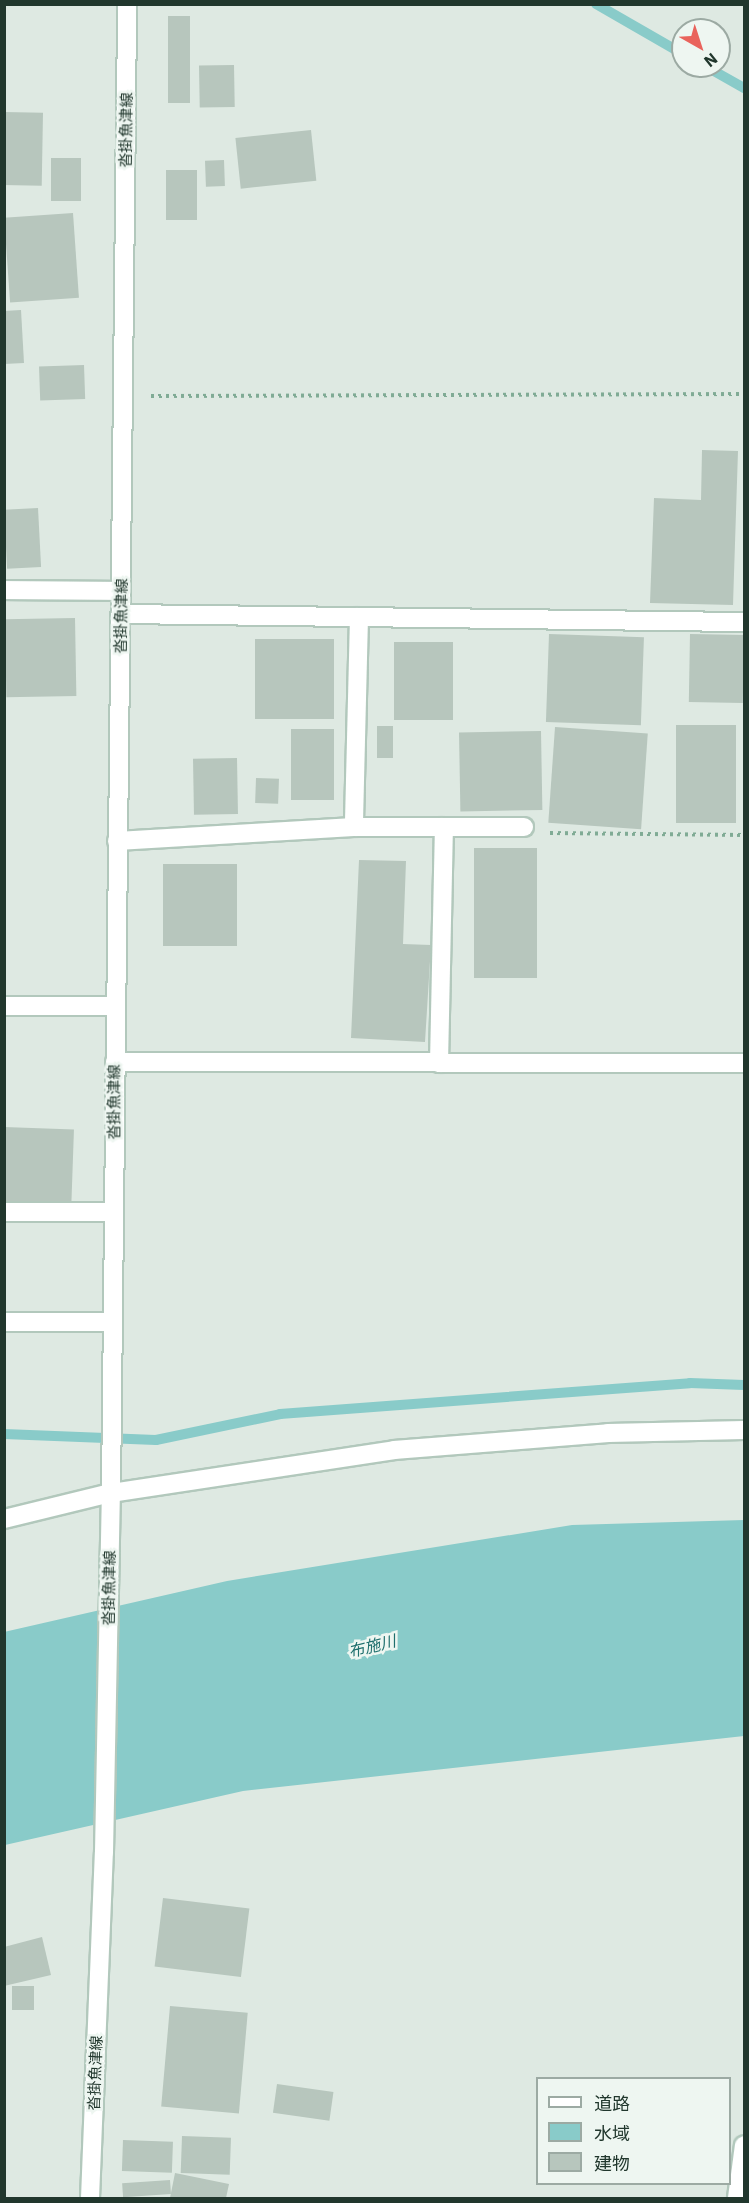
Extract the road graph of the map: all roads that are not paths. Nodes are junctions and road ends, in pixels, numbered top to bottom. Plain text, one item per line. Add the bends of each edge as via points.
1 (127, 4) edge
2 (4, 590) edge
3 (121, 591) junction
4 (121, 614) junction
5 (358, 617) junction
6 (744, 622) edge
7 (524, 826) road end
8 (354, 827) junction
9 (444, 827) junction
10 (117, 841) junction
11 (4, 1006) edge
12 (114, 1006) junction
13 (115, 1062) junction
14 (440, 1063) junction
15 (744, 1064) edge
16 (4, 1212) edge
17 (113, 1212) junction
18 (4, 1322) edge
19 (112, 1322) junction
20 (744, 1430) edge
21 (111, 1493) junction
22 (4, 1520) edge
23 (744, 2145) edge
24 (90, 2199) edge
25 (737, 2199) edge

1 - 3 street, 沓掛魚津線
2 - 3 street
3 - 4 street, 沓掛魚津線
4 - 5 street
4 - 10 street, 沓掛魚津線
5 - 6 street
5 - 8 street
7 - 9 street
8 - 9 street
8 - 10 street
9 - 14 street
10 - 12 street, 沓掛魚津線
11 - 12 street
12 - 13 street, 沓掛魚津線
13 - 14 street
13 - 17 street, 沓掛魚津線
14 - 15 street
16 - 17 street
17 - 19 street, 沓掛魚津線
18 - 19 street
19 - 21 street, 沓掛魚津線
20 - 21 street via 608,1433 394,1450
21 - 22 street
21 - 24 street, 沓掛魚津線 via 104,1852
23 - 25 street

